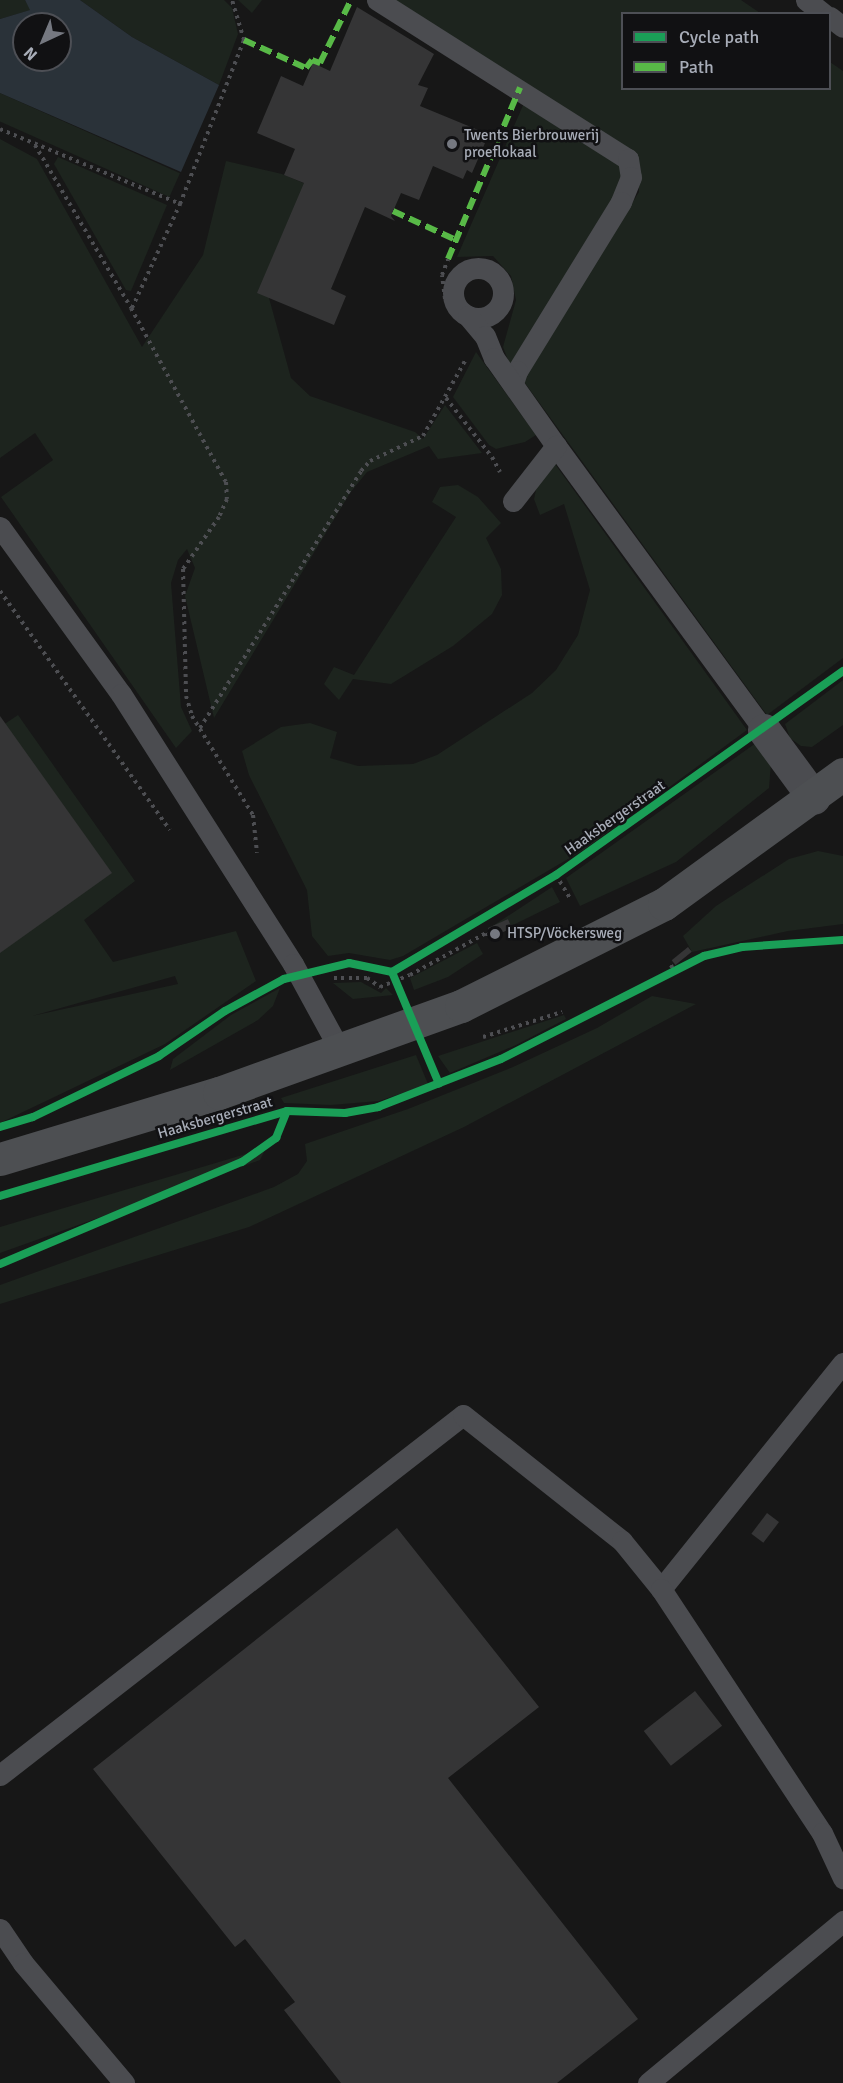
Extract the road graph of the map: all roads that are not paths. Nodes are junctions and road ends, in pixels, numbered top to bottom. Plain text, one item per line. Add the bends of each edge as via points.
1 (377, 0) edge
2 (806, 0) edge
3 (821, 12) edge
4 (831, 18) edge
5 (843, 27) edge
6 (492, 314) junction
7 (468, 316) junction
8 (485, 336) junction
9 (513, 383) junction
10 (556, 446) junction
11 (513, 501) road end
12 (0, 527) edge
13 (764, 730) joint
14 (833, 787) edge
15 (341, 1052) junction
16 (0, 1159) edge
17 (843, 1363) edge
18 (661, 1589) junction
19 (0, 1775) edge
20 (843, 1878) edge
21 (843, 1922) edge
22 (0, 1929) edge
23 (124, 2083) edge
24 (648, 2083) edge

1 - 9 lane via 628,159 631,177 621,202
2 - 3 lane
4 - 5 lane
6 - 7 lane
6 - 7 lane via 502,301 502,285 492,272 476,267 462,274 453,288 456,304
6 - 8 lane
7 - 8 lane
8 - 9 lane via 494,358
9 - 10 lane
10 - 11 lane
10 - 13 lane
12 - 15 lane via 121,694 299,975
13 - 14 street
14 - 15 main road, Haaksbergerstraat via 664,904 530,974 415,1026
15 - 16 main road, Haaksbergerstraat
17 - 18 lane
18 - 19 lane via 622,1541 463,1416
18 - 20 lane via 822,1833
21 - 24 lane
22 - 23 lane via 23,1963

